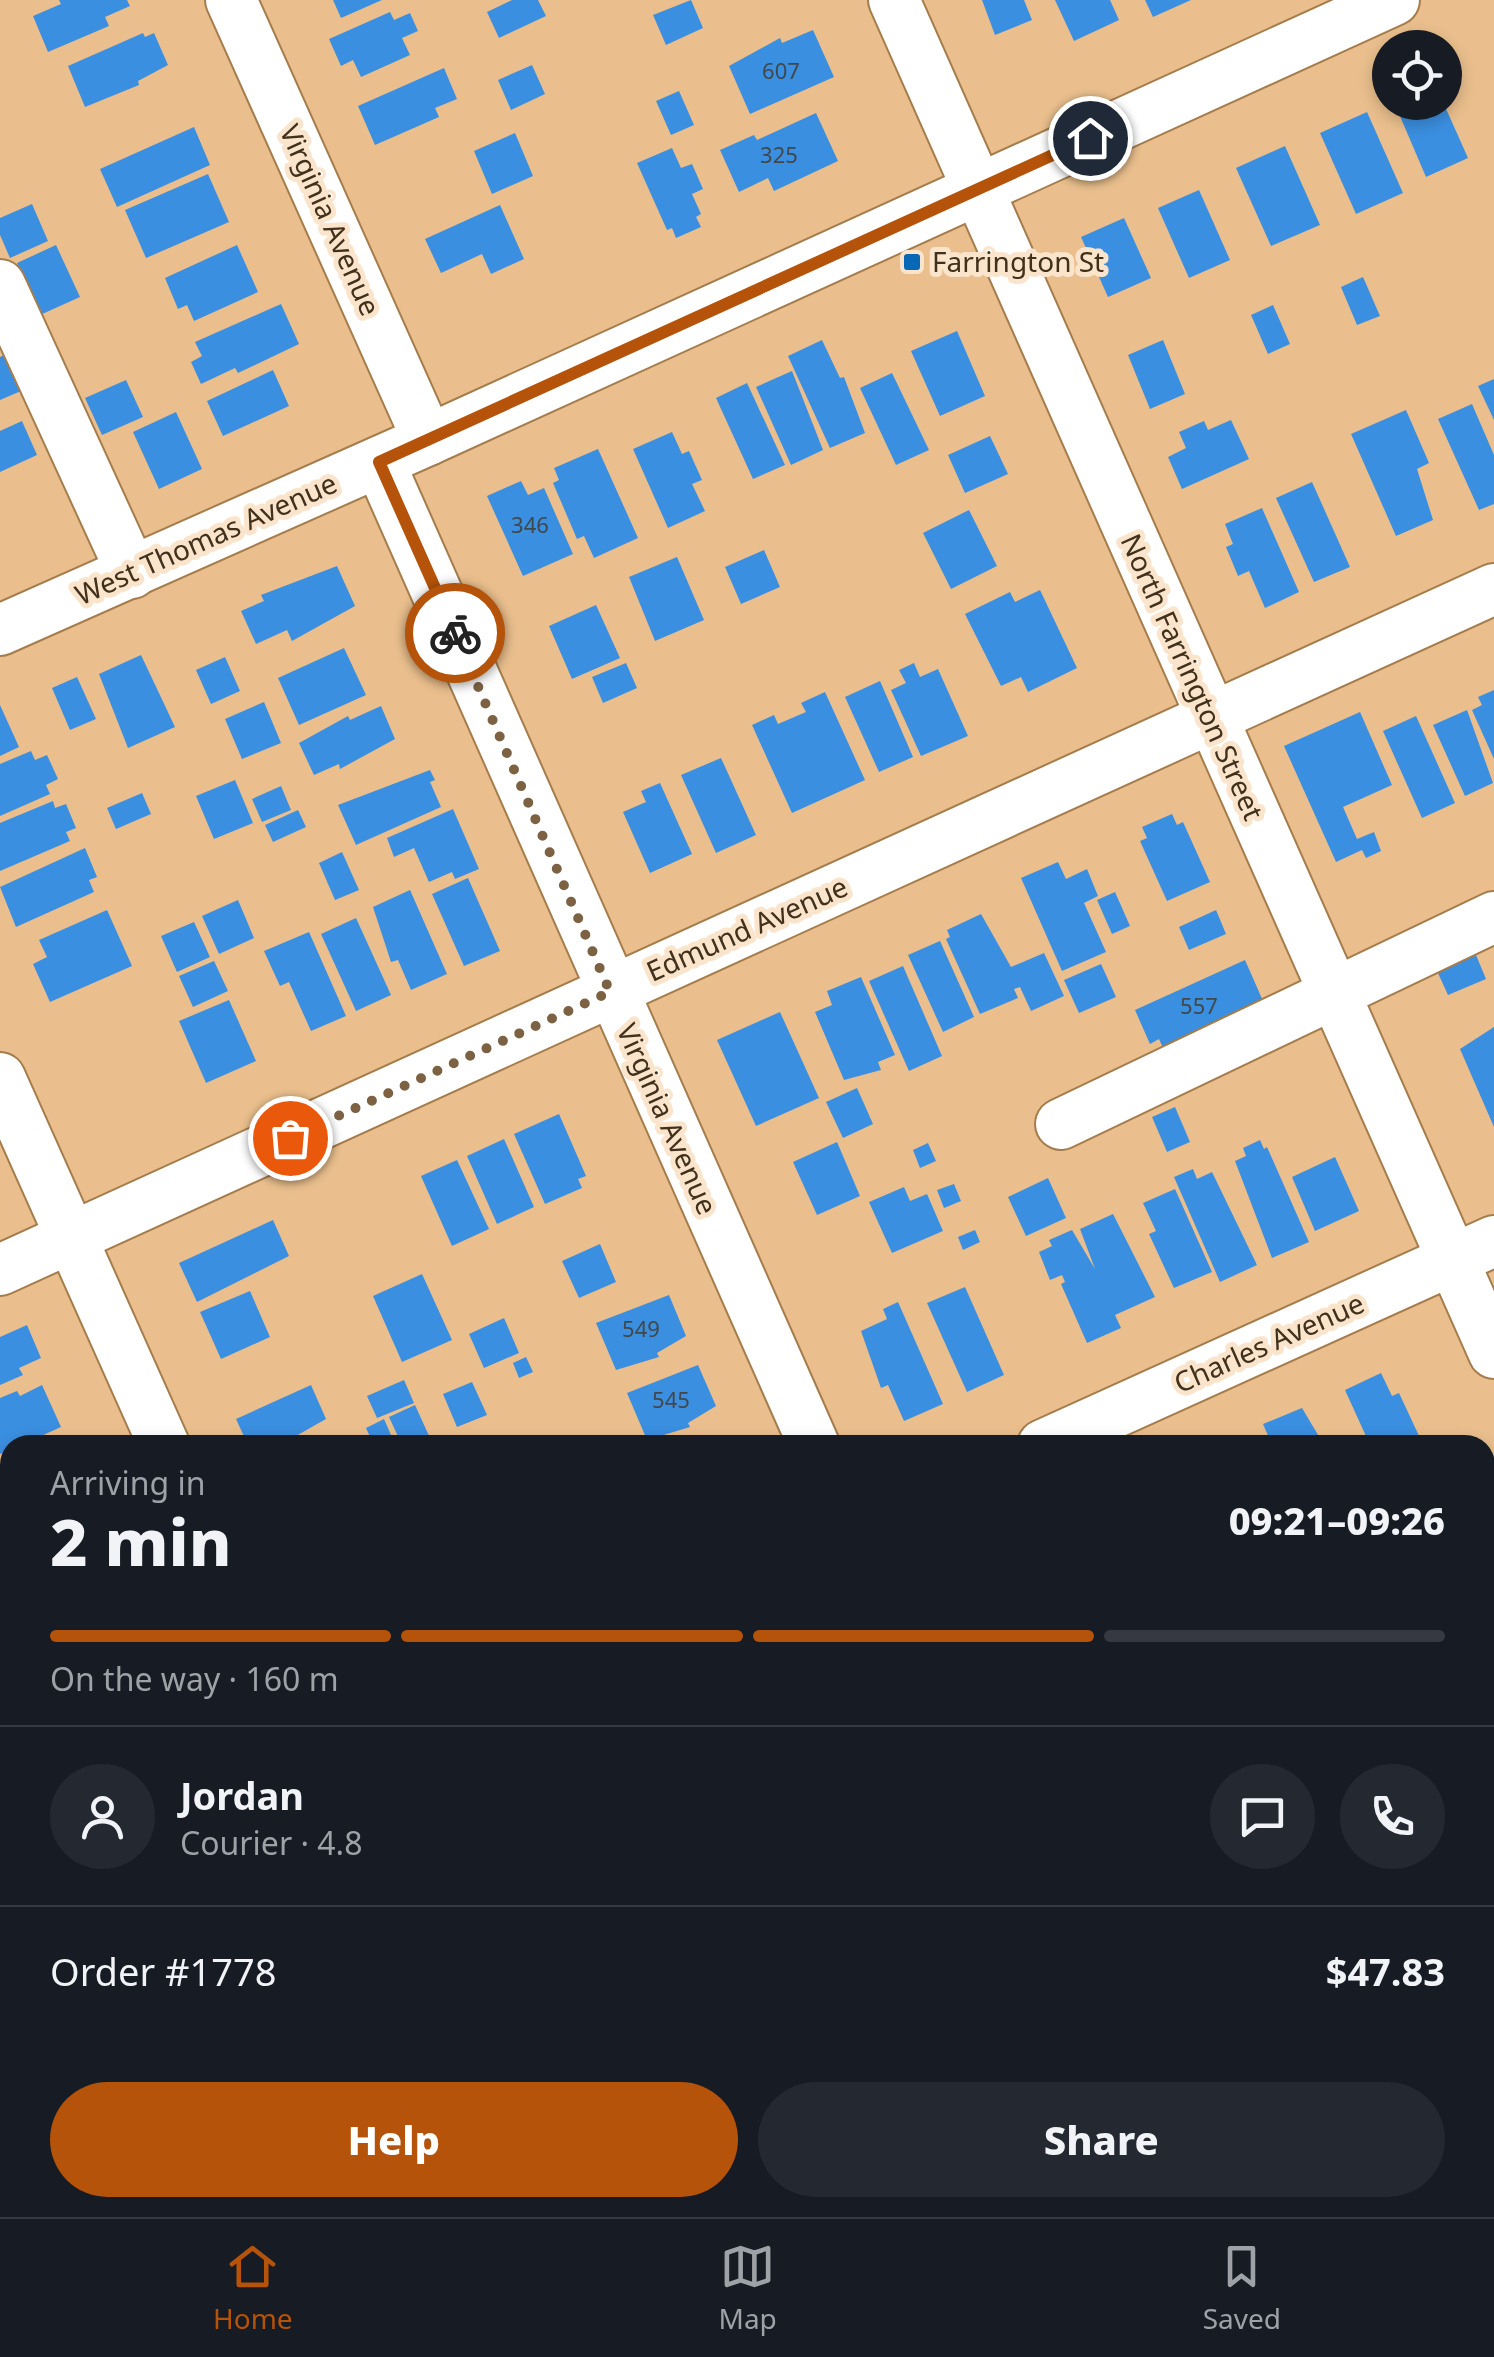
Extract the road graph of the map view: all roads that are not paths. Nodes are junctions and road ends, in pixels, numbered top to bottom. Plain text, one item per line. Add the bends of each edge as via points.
1 (232, 0) edge
2 (894, 0) edge
3 (1394, 0) edge
4 (976, 189) junction
5 (0, 284) edge
6 (428, 440) junction
7 (379, 462) junction
8 (132, 573) junction
9 (1494, 589) edge
10 (0, 630) edge
11 (1210, 719) junction
12 (1494, 917) edge
13 (610, 992) junction
14 (1334, 992) junction
15 (0, 1078) edge
16 (1061, 1124) dead end
17 (72, 1238) junction
18 (1474, 1250) edge
19 (0, 1270) edge
20 (1494, 1353) edge
21 (160, 1435) edge
22 (809, 1435) edge
23 (1065, 1435) edge

1 - 6 street, Virginia Avenue
2 - 4 street, North Farrington Street
3 - 4 street, West Thomas Avenue
4 - 6 street, West Thomas Avenue
4 - 11 street, North Farrington Street
5 - 8 street
6 - 7 street, West Thomas Avenue
7 - 8 street, West Thomas Avenue
7 - 13 street, Virginia Avenue
8 - 10 street, West Thomas Avenue
9 - 11 street, Edmund Avenue
11 - 13 street, Edmund Avenue
11 - 14 street, North Farrington Street
12 - 14 street
13 - 17 street, Edmund Avenue
13 - 22 street, Virginia Avenue
14 - 16 street
14 - 18 street, North Farrington Street
15 - 17 street
17 - 19 street, Edmund Avenue
17 - 21 street
18 - 20 street, North Farrington Street
18 - 23 street, Charles Avenue

